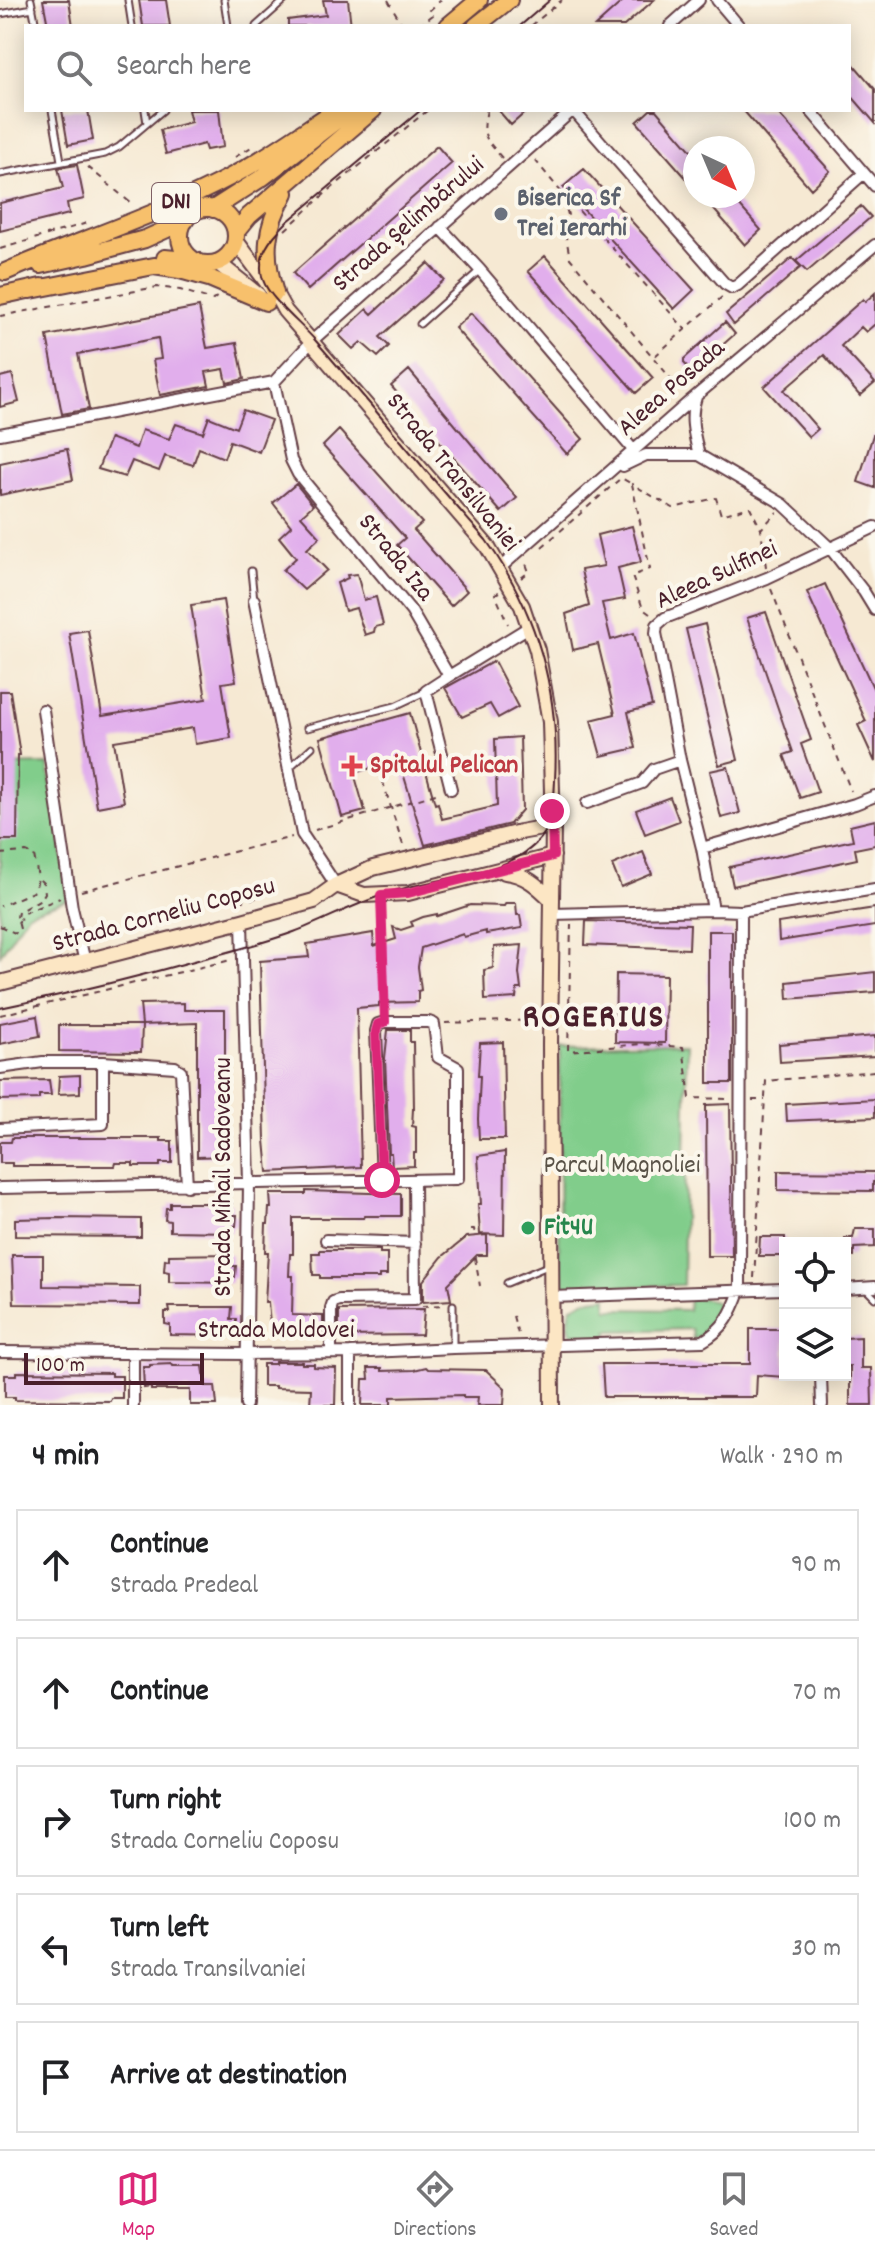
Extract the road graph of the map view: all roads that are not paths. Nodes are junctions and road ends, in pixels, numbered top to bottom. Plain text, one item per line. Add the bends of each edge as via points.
1 (31, 0) edge
2 (128, 0) edge
3 (224, 0) edge
4 (285, 0) edge
5 (479, 0) edge
6 (509, 0) edge
7 (699, 0) edge
8 (717, 0) edge
9 (33, 8) junction
10 (0, 14) edge
11 (36, 24) edge
12 (132, 24) edge
13 (228, 24) edge
14 (258, 24) edge
15 (450, 24) edge
16 (479, 24) edge
17 (672, 24) edge
18 (737, 24) edge
19 (52, 112) edge
20 (145, 112) edge
21 (161, 112) edge
22 (333, 112) edge
23 (347, 112) edge
24 (371, 112) edge
25 (571, 112) edge
26 (575, 112) edge
27 (812, 112) edge
28 (147, 124) junction
29 (61, 161) junction
30 (864, 173) junction
31 (0, 174) edge
32 (292, 181) junction
33 (875, 186) edge
34 (213, 209) junction
35 (185, 221) junction
36 (440, 227) junction
37 (236, 237) junction
38 (875, 245) edge
39 (196, 261) junction
40 (213, 264) junction
41 (480, 270) junction
42 (2, 273) edge
43 (31, 290) junction
44 (0, 296) edge
45 (270, 297) junction
46 (420, 324) dead end
47 (311, 341) junction
48 (274, 382) junction
49 (693, 399) junction
50 (0, 434) edge
51 (634, 451) junction
52 (699, 455) junction
53 (611, 472) junction
54 (875, 527) edge
55 (830, 548) junction
56 (500, 568) junction
57 (251, 571) dead end
58 (254, 600) joint
59 (875, 610) edge
60 (529, 627) junction
61 (449, 676) junction
62 (426, 691) junction
63 (43, 710) dead end
64 (307, 728) dead end
65 (312, 747) dead end
66 (680, 760) junction
67 (288, 769) junction
68 (451, 789) road end
69 (875, 796) edge
70 (587, 803) dead end
71 (553, 826) junction
72 (702, 848) junction
73 (553, 856) junction
74 (497, 872) junction
75 (336, 885) junction
76 (875, 889) edge
77 (552, 907) junction
78 (713, 910) junction
79 (741, 911) junction
80 (242, 921) junction
81 (85, 962) junction
82 (0, 983) edge
83 (103, 1062) junction
84 (0, 1068) edge
85 (0, 1129) edge
86 (382, 1180) junction
87 (414, 1180) junction
88 (249, 1183) junction
89 (187, 1186) junction
90 (0, 1188) edge
91 (326, 1240) dead end
92 (415, 1243) junction
93 (551, 1265) junction
94 (507, 1283) dead end
95 (870, 1287) edge
96 (779, 1289) edge
97 (740, 1291) junction
98 (551, 1297) junction
99 (875, 1298) edge
100 (453, 1305) road end
101 (551, 1346) junction
102 (453, 1348) junction
103 (0, 1352) edge
104 (133, 1353) junction
105 (331, 1353) junction
106 (350, 1353) junction
107 (246, 1354) junction
108 (821, 1381) edge
109 (133, 1405) edge
110 (246, 1405) edge
111 (350, 1405) edge
112 (552, 1405) edge
113 (822, 1405) edge

1 - 9 lane
2 - 12 lane
3 - 13 lane
4 - 14 lane
5 - 15 main road
6 - 16 main road
7 - 17 street
8 - 18 street
9 - 10 lane
9 - 11 lane
19 - 29 lane
20 - 28 lane
21 - 28 lane
22 - 42 main road, DN1 via 233,176
23 - 34 main road, DN1
24 - 32 main road, DN1
25 - 36 street, Strada Șelimbărului
26 - 30 street, Strada Șelimbărului via 729,286 738,285
27 - 30 street
28 - 29 lane via 105,154
29 - 31 lane
30 - 33 street
32 - 37 main road, DN1 via 249,216
32 - 45 main road via 267,233
34 - 35 main road, DN1 via 197,211
34 - 37 main road, DN1 via 228,217
35 - 39 main road, DN1 via 180,239
35 - 42 main road, DN1 via 145,239
36 - 41 street
36 - 47 street, Strada Șelimbărului
37 - 40 main road, DN1 via 228,256
37 - 45 main road, Strada Transilvaniei
38 - 49 street, Aleea Posada
39 - 40 main road, DN1
39 - 43 main road, DN1 via 150,260
40 - 45 main road, Strada Transilvaniei
41 - 46 lane
41 - 51 street
43 - 44 main road, DN1
43 - 45 main road via 154,266
45 - 47 main road, Strada Transilvaniei
47 - 48 street
47 - 56 main road, Strada Transilvaniei via 471,526
48 - 50 street
48 - 61 street, Strada Iza via 298,474 411,611
49 - 51 street, Aleea Posada
49 - 52 street
51 - 53 street, Aleea Posada
52 - 53 street via 646,455
52 - 55 street via 783,504
53 - 56 street, Aleea Posada
54 - 55 street, Aleea Sulfinei
55 - 59 street
55 - 66 street, Aleea Sulfinei via 657,625
56 - 60 main road, Strada Transilvaniei
57 - 58 lane
58 - 67 street
60 - 61 street
60 - 71 main road, Strada Transilvaniei via 549,714
61 - 62 street
62 - 64 lane via 395,706
62 - 68 street
63 - 81 street
65 - 67 lane
66 - 70 street via 654,769 642,783
66 - 72 street, Aleea Sulfinei
67 - 75 street via 297,836
69 - 72 street
71 - 73 main road, Strada Transilvaniei
71 - 75 main road, Strada Corneliu Coposu via 373,868
72 - 78 street, Aleea Sulfinei
73 - 74 main road
73 - 77 main road, Strada Transilvaniei
74 - 75 main road via 408,893 364,895
74 - 77 main road via 527,878
75 - 80 main road, Strada Corneliu Coposu via 314,901
76 - 79 street
77 - 78 street via 571,915
77 - 93 main road, Strada Transilvaniei
78 - 79 street
79 - 97 street
80 - 81 main road, Strada Corneliu Coposu
80 - 88 street, Strada Mihail Sadoveanu
81 - 82 main road, Strada Corneliu Coposu
83 - 84 street
83 - 85 street via 103,1124
83 - 89 street via 181,1071
86 - 87 street
86 - 87 street via 378,1024 432,1023 438,1057 458,1068 458,1178
86 - 88 street
87 - 92 street
88 - 89 street
88 - 107 street, Strada Mihail Sadoveanu
89 - 90 street
91 - 92 street
92 - 105 street via 415,1299 333,1302
93 - 94 lane
93 - 98 main road, Strada Transilvaniei
95 - 99 lane
96 - 97 street
97 - 98 street
97 - 101 street, Strada Moldovei via 732,1315 703,1341
98 - 101 main road, Strada Transilvaniei
100 - 102 lane
101 - 102 street, Strada Moldovei
101 - 112 main road, Strada Transilvaniei
102 - 106 street, Strada Moldovei
103 - 104 street, Strada Moldovei
104 - 107 street, Strada Moldovei
104 - 109 street
105 - 106 street, Strada Moldovei
105 - 107 street, Strada Moldovei
106 - 111 street
107 - 110 street, Strada Mihail Sadoveanu
108 - 113 street

